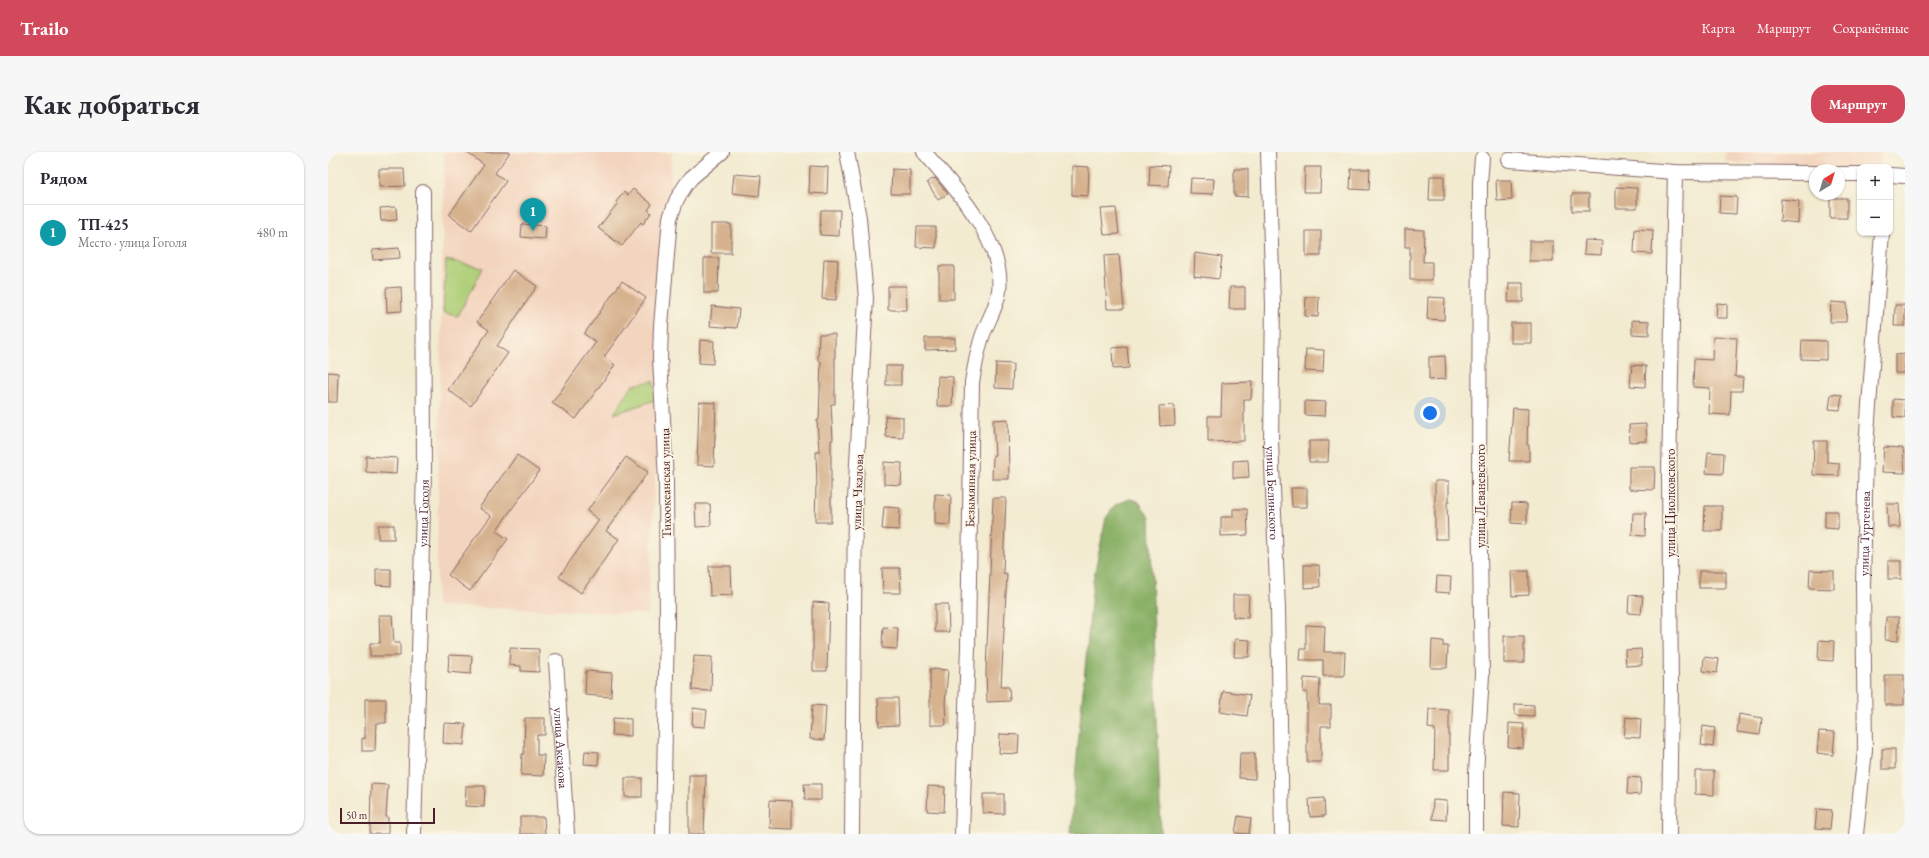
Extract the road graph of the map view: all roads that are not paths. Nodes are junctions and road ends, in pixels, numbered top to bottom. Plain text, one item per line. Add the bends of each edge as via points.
1 (722, 152) edge
2 (847, 152) edge
3 (924, 152) edge
4 (1268, 152) edge
5 (1482, 158) dead end
6 (1509, 160) dead end
7 (1675, 172) junction
8 (1809, 173) edge
9 (1845, 174) edge
10 (1857, 174) edge
11 (1893, 175) edge
12 (1905, 176) edge
13 (422, 192) dead end
14 (1882, 236) edge
15 (556, 661) dead end
16 (414, 834) edge
17 (567, 834) edge
18 (663, 834) edge
19 (852, 834) edge
20 (962, 834) edge
21 (1282, 834) edge
22 (1476, 834) edge
23 (1669, 834) edge
24 (1856, 834) edge

1 - 18 street, Тихоокеанская улица via 685,186 670,218 660,357 666,496 667,622
2 - 19 street, улица Чкалова via 859,218 866,298 856,500
3 - 20 street, Безымянная улица via 968,205 986,234 994,253 1000,290 979,347 972,382
4 - 21 street, улица Белинского via 1272,304 1271,441 1278,609
5 - 22 street, улица Леваневского via 1479,491 1482,675 1476,772
6 - 7 street
7 - 8 street
7 - 23 street, улица Циолковского via 1669,474
9 - 10 street
11 - 12 street
13 - 16 street, улица Гоголя via 424,464
14 - 24 street, улица Тургенева via 1866,446 1863,586 1865,750
15 - 17 street, улица Аксакова

